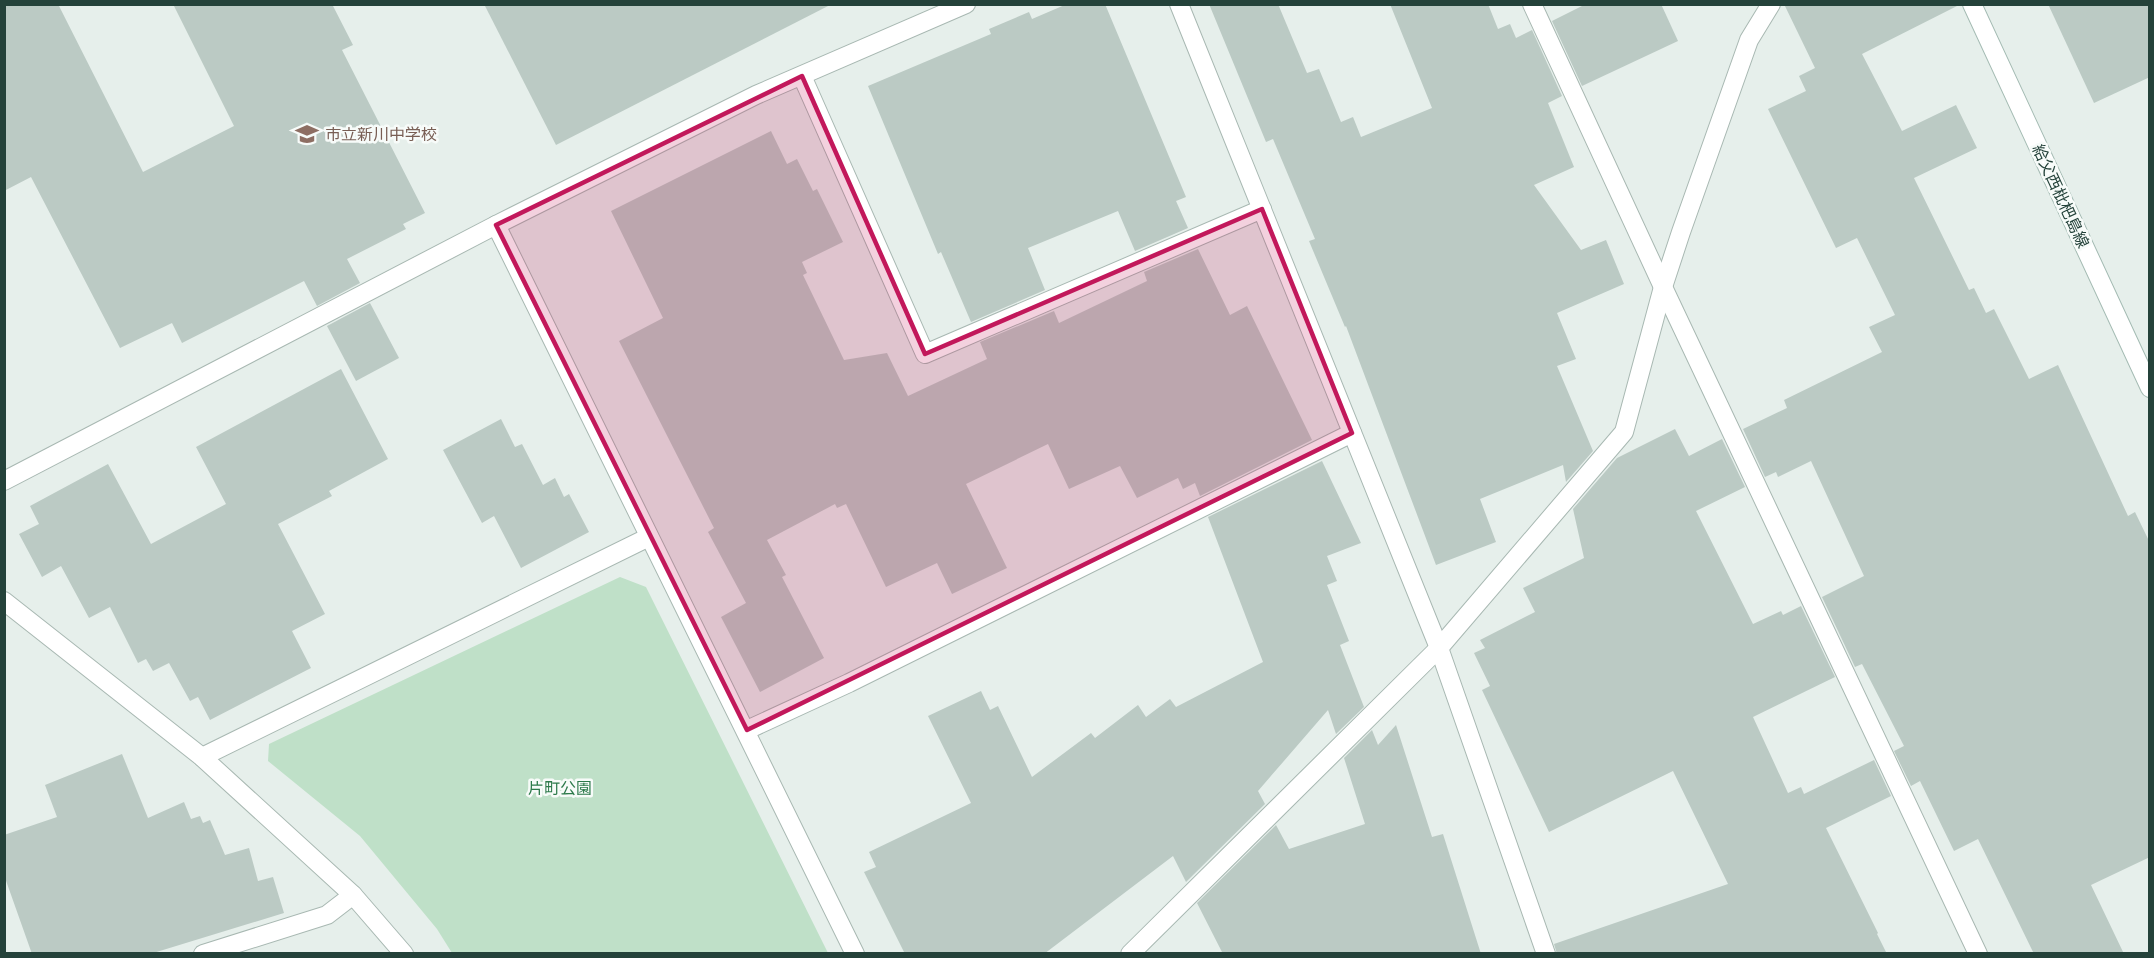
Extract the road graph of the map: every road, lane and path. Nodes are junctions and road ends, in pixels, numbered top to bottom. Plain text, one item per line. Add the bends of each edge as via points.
1 (966, 4) edge
2 (1179, 4) edge
3 (1532, 4) edge
4 (1771, 4) edge
5 (1972, 4) edge
6 (802, 76) junction
7 (1262, 209) junction
8 (496, 225) junction
9 (1663, 287) junction
10 (2150, 388) edge
11 (1352, 433) junction
12 (4, 481) edge
13 (649, 537) junction
14 (4, 601) edge
15 (1439, 648) junction
16 (747, 730) junction
17 (202, 757) junction
18 (353, 895) junction
19 (204, 954) edge
20 (404, 954) edge
21 (855, 954) edge
22 (1130, 954) edge
23 (1546, 954) edge
24 (1978, 954) edge

1 - 6 street
2 - 7 street
3 - 9 street
4 - 9 street via 1749,40
5 - 10 street, 給父西枇杷島線
6 - 7 street via 925,354
6 - 8 street via 756,95
7 - 11 street
8 - 12 street
8 - 13 street
9 - 15 street via 1624,432
9 - 24 street
11 - 15 street
11 - 16 street
13 - 16 street
13 - 17 street
14 - 17 street
15 - 22 street
15 - 23 street
16 - 21 street
17 - 18 street
18 - 19 street via 327,915
18 - 20 street

